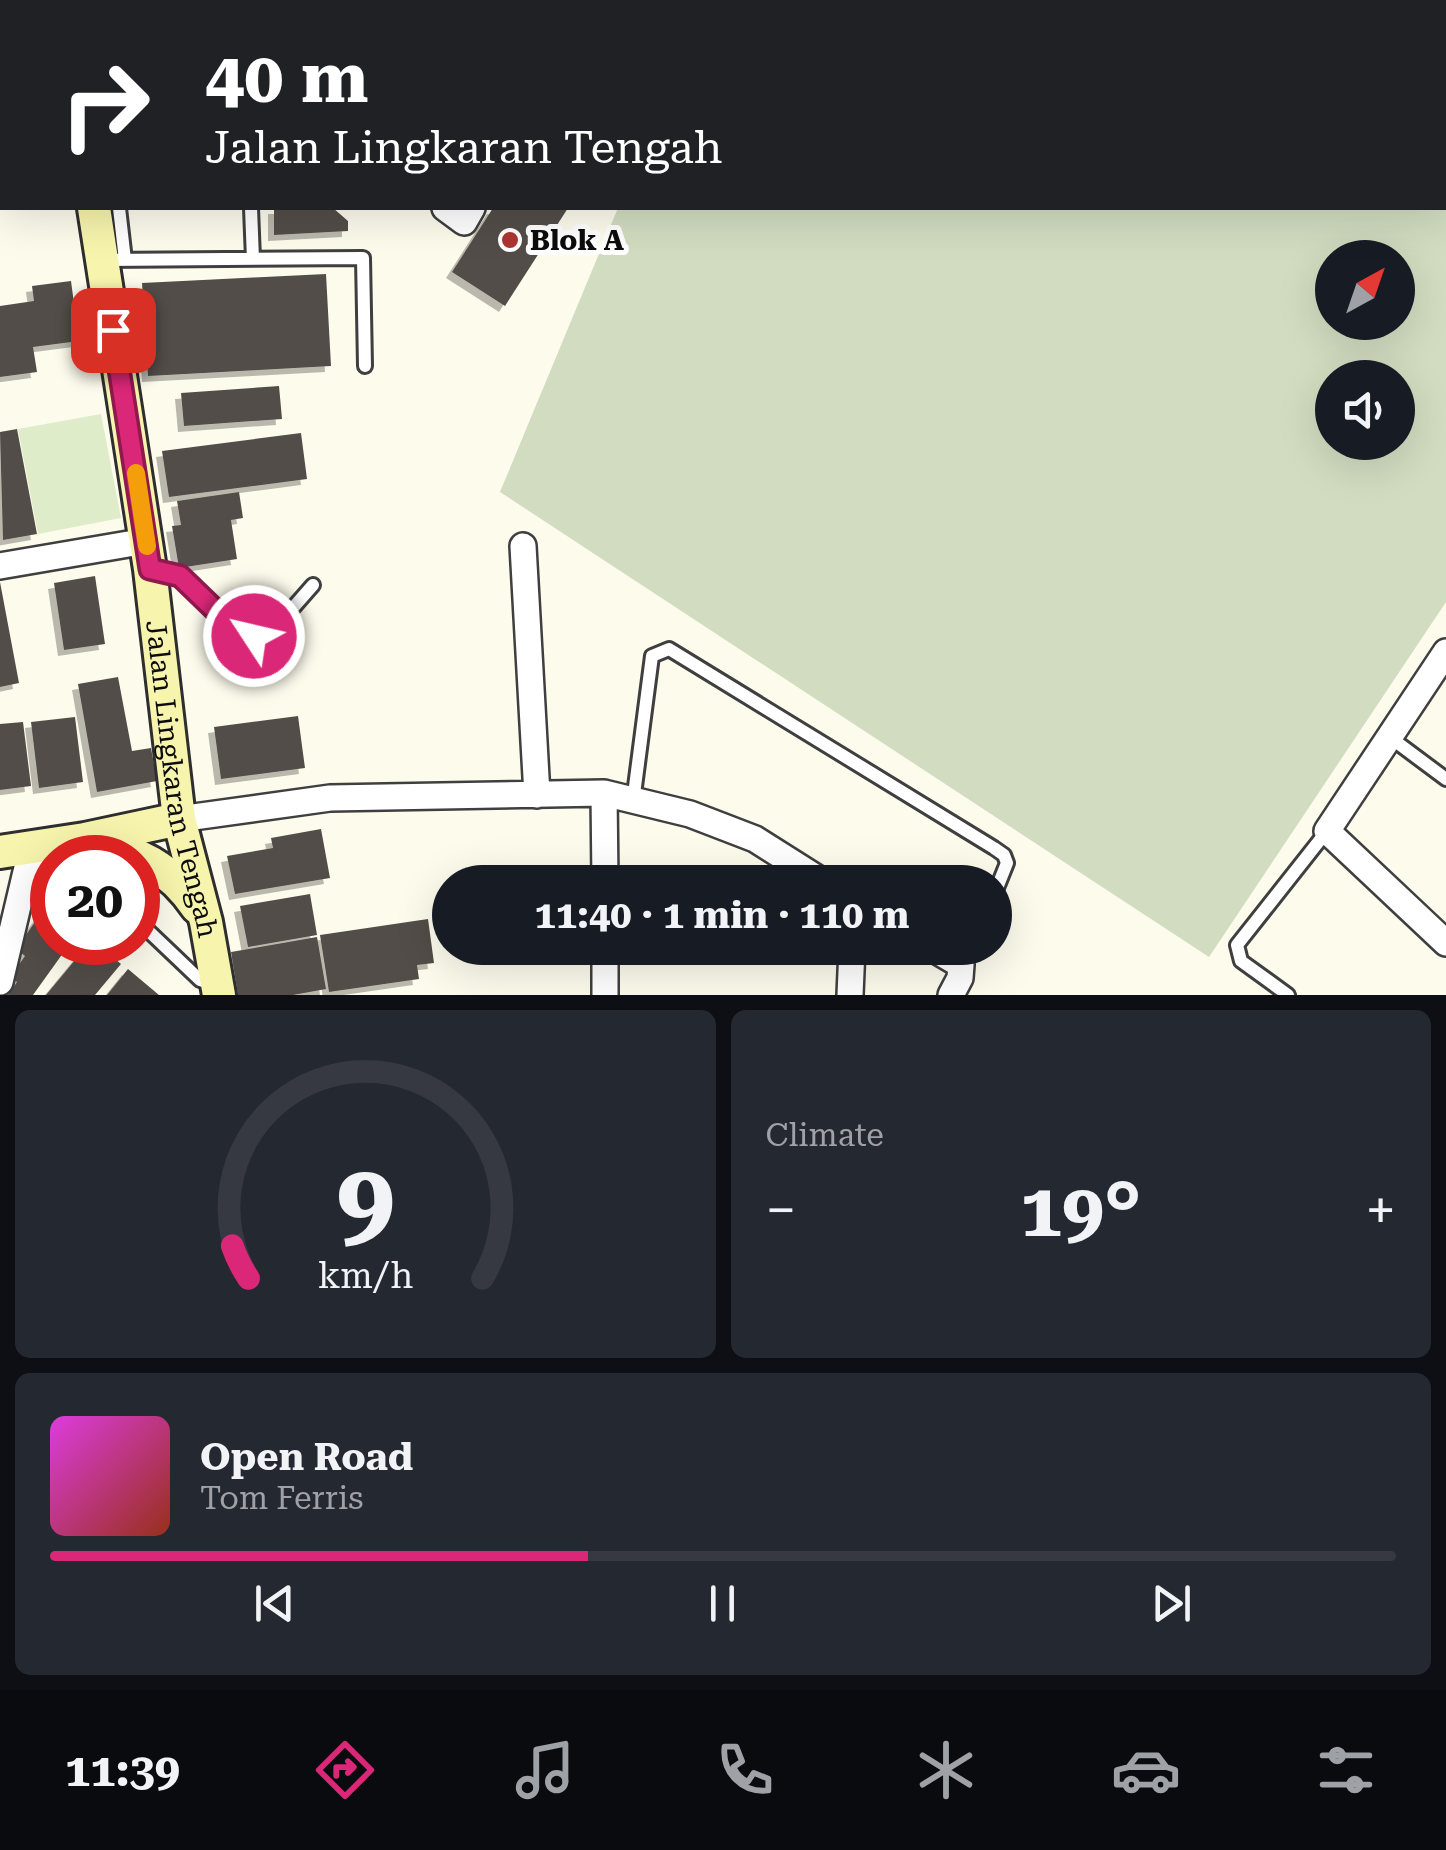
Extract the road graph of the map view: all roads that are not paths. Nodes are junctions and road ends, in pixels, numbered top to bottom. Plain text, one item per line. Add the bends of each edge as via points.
1 (95, 210) edge
2 (119, 210) edge
3 (251, 210) edge
4 (448, 210) edge
5 (471, 210) edge
6 (253, 259) junction
7 (114, 260) junction
8 (364, 366) dead end
9 (523, 546) dead end
10 (148, 555) junction
11 (0, 566) edge
12 (313, 584) dead end
13 (1446, 652) edge
14 (1391, 738) junction
15 (1446, 779) edge
16 (604, 793) junction
17 (537, 795) junction
18 (632, 802) junction
19 (179, 819) junction
20 (1327, 831) junction
21 (105, 835) edge
22 (30, 857) edge
23 (605, 865) edge
24 (796, 865) edge
25 (1006, 865) edge
26 (160, 867) edge
27 (206, 922) junction
28 (160, 942) edge
29 (1446, 944) edge
30 (605, 965) edge
31 (851, 965) edge
32 (964, 965) edge
33 (0, 982) edge
34 (218, 990) edge
35 (605, 995) edge
36 (850, 995) edge
37 (951, 995) edge
38 (1288, 995) edge

1 - 7 street, Jalan Lingkaran Tengah
2 - 7 lane
3 - 6 lane
4 - 5 street via 464,222
6 - 7 lane
6 - 8 lane via 363,258
7 - 10 street, Jalan Lingkaran Tengah
9 - 17 street
10 - 11 street
10 - 12 lane via 238,632 254,636 278,626
10 - 19 street, Jalan Lingkaran Tengah
13 - 14 street
14 - 15 lane
14 - 20 street
16 - 17 street
16 - 18 street
16 - 23 street
17 - 19 street via 330,798
18 - 24 street via 690,814 755,839
18 - 25 lane via 652,656 669,649 994,848
19 - 21 street
19 - 27 street, Jalan Lingkaran Tengah
20 - 29 street
20 - 38 lane via 1237,946 1241,960
22 - 33 street
26 - 27 street
27 - 34 street, Jalan Lingkaran Tengah
28 - 34 lane
30 - 35 street
31 - 36 street
32 - 37 street

